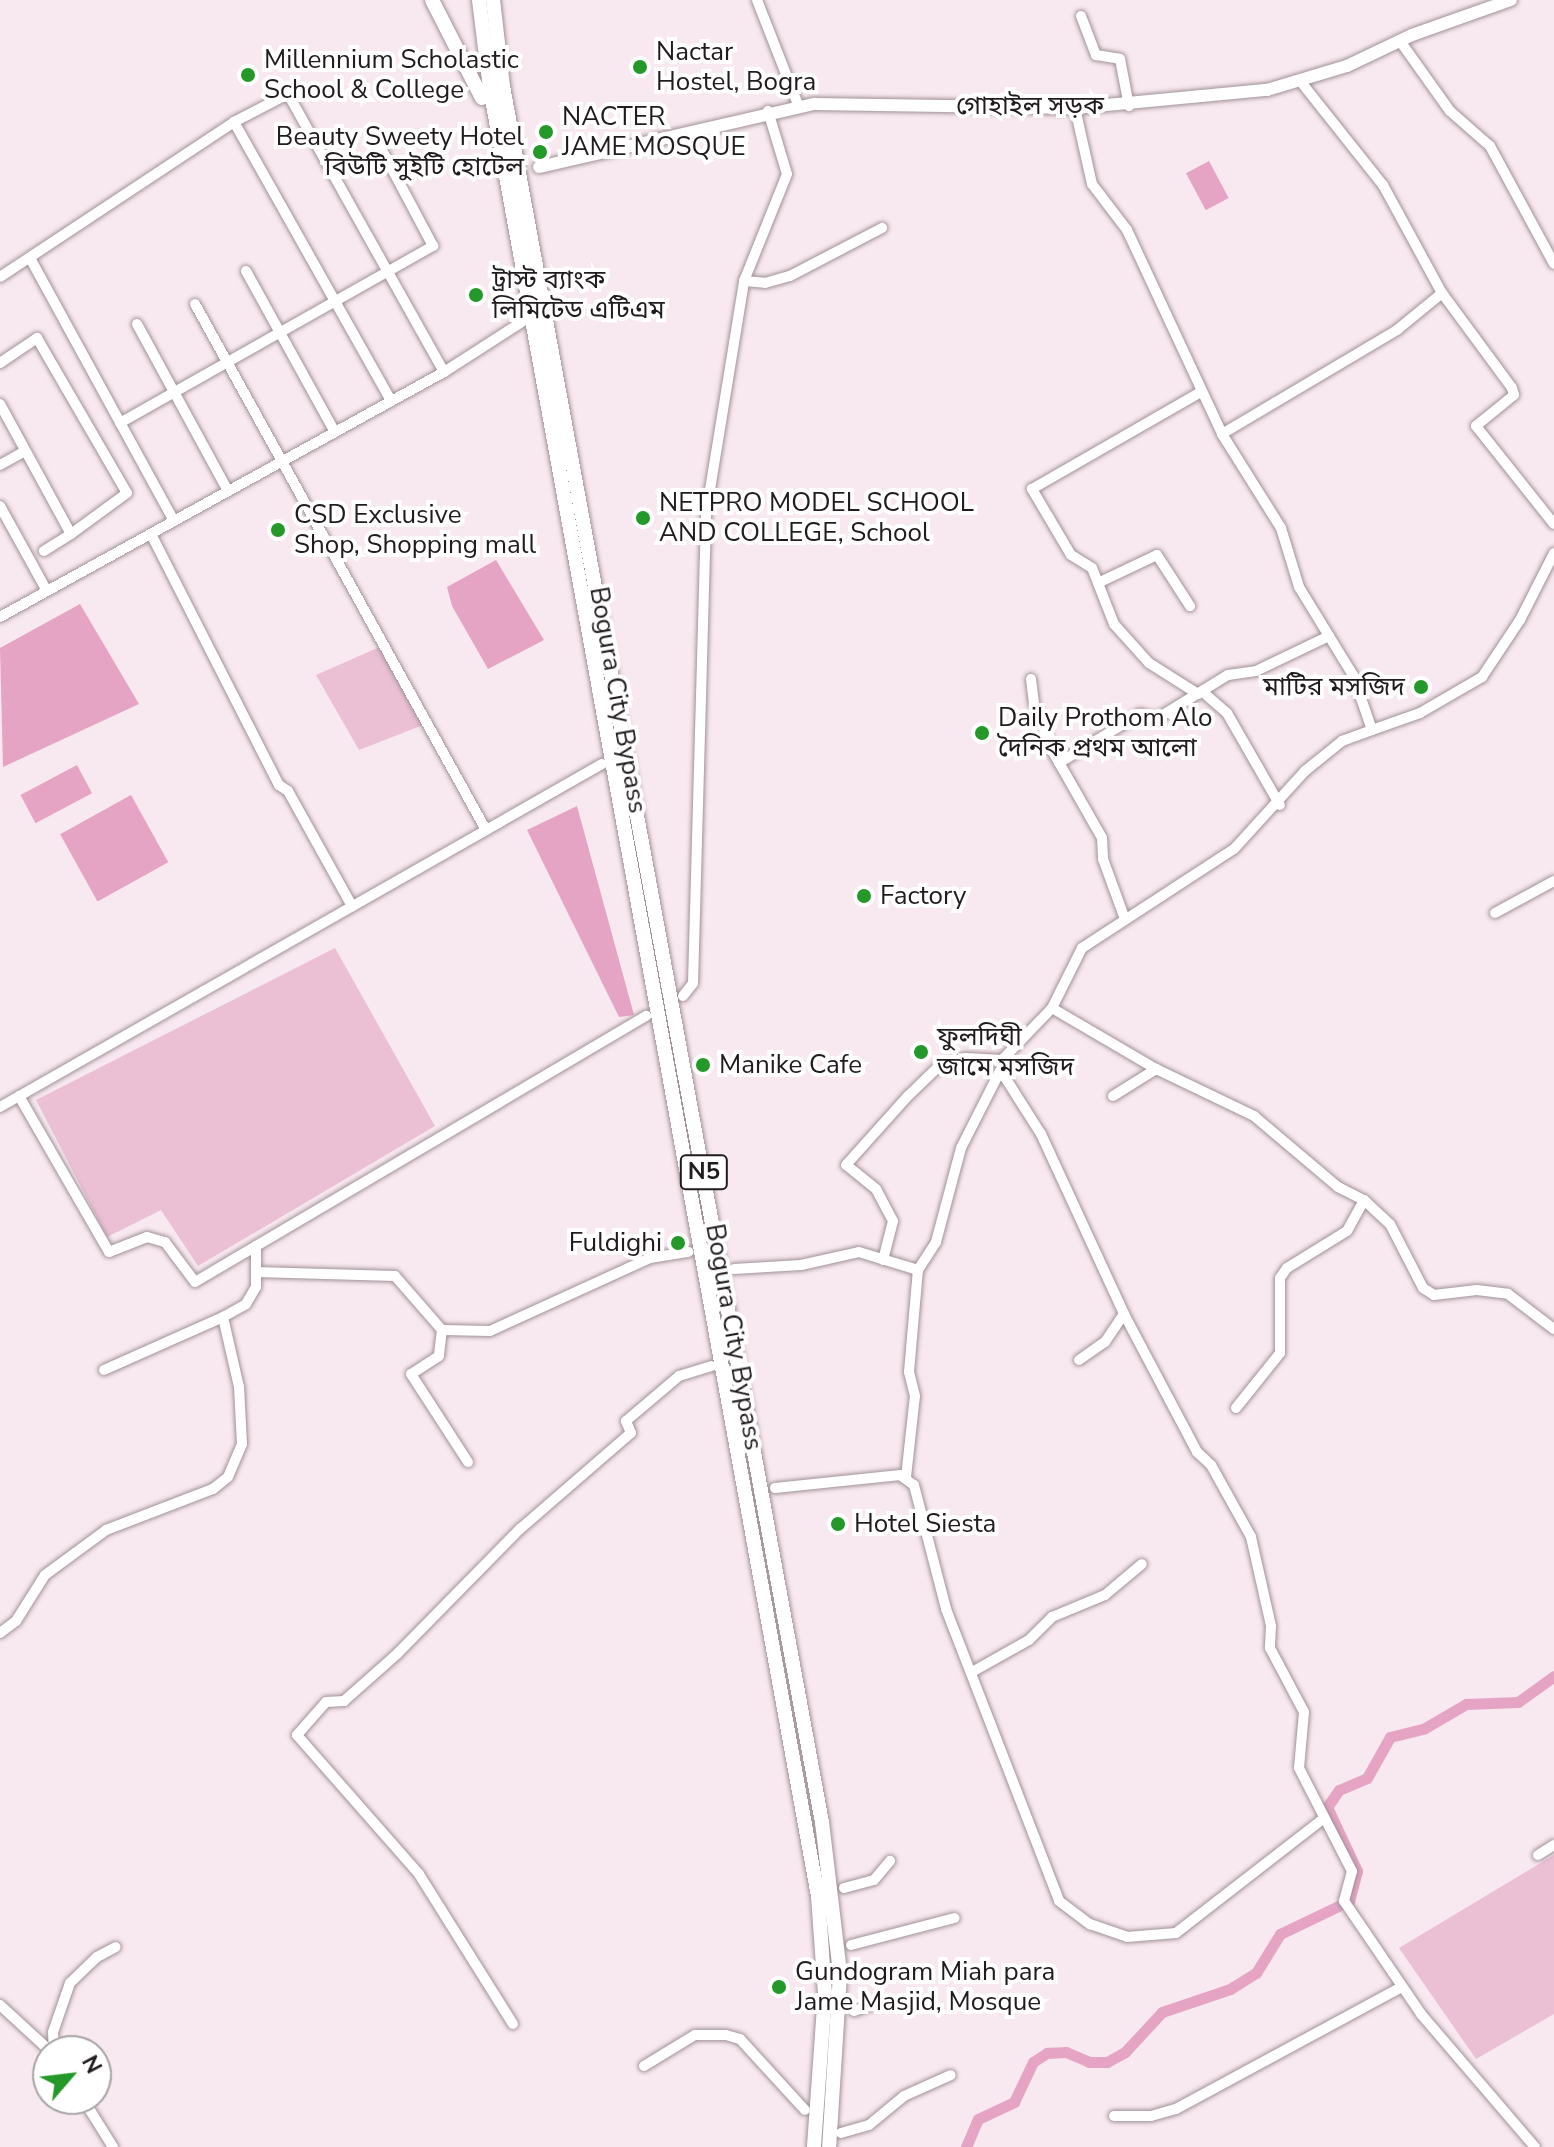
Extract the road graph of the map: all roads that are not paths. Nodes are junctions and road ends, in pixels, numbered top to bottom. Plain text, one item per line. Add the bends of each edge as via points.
1 (432, 0) edge
2 (479, 0) edge
3 (493, 0) edge
4 (757, 0) edge
5 (1511, 0) edge
6 (1081, 16) dead end
7 (1400, 41) junction
8 (1301, 82) junction
9 (482, 98) dead end
10 (1129, 106) junction
11 (799, 107) junction
12 (1075, 108) junction
13 (768, 111) junction
14 (234, 122) junction
15 (382, 150) dead end
16 (539, 167) dead end
17 (519, 202) junction
18 (882, 228) dead end
19 (30, 258) junction
20 (1554, 264) edge
21 (246, 271) dead end
22 (390, 274) junction
23 (0, 277) edge
24 (744, 281) junction
25 (1442, 293) junction
26 (335, 303) junction
27 (195, 304) dead end
28 (522, 322) dead end
29 (137, 324) dead end
30 (281, 334) junction
31 (0, 363) edge
32 (228, 364) junction
33 (444, 372) junction
34 (1201, 392) junction
35 (175, 393) junction
36 (391, 401) junction
37 (0, 404) edge
38 (120, 423) junction
39 (335, 432) junction
40 (1222, 434) junction
41 (25, 451) junction
42 (283, 461) junction
43 (0, 465) edge
44 (228, 491) junction
45 (0, 506) edge
46 (174, 521) junction
47 (1554, 524) edge
48 (71, 534) junction
49 (151, 534) junction
50 (44, 551) dead end
51 (1554, 553) edge
52 (1550, 574) edge
53 (1100, 582) junction
54 (47, 591) junction
55 (1190, 606) dead end
56 (0, 617) edge
57 (1329, 636) junction
58 (1031, 679) dead end
59 (1201, 693) junction
60 (1372, 730) junction
61 (1059, 763) junction
62 (602, 764) dead end
63 (1280, 805) junction
64 (486, 830) junction
65 (1554, 881) edge
66 (352, 906) junction
67 (1495, 913) dead end
68 (1125, 919) junction
69 (683, 996) dead end
70 (1052, 1008) junction
71 (646, 1016) dead end
72 (1002, 1066) junction
73 (1156, 1069) junction
74 (19, 1096) junction
75 (1113, 1096) dead end
76 (0, 1107) edge
77 (1364, 1200) junction
78 (256, 1246) junction
79 (689, 1252) dead end
80 (883, 1260) junction
81 (734, 1269) dead end
82 (918, 1270) junction
83 (256, 1272) junction
84 (1124, 1314) junction
85 (223, 1317) junction
86 (1554, 1329) edge
87 (442, 1330) junction
88 (1079, 1360) dead end
89 (711, 1366) dead end
90 (104, 1370) dead end
91 (1236, 1408) dead end
92 (468, 1462) dead end
93 (906, 1477) junction
94 (775, 1488) dead end
95 (1142, 1564) dead end
96 (0, 1633) edge
97 (972, 1672) junction
98 (1324, 1818) junction
99 (1554, 1845) edge
100 (1538, 1855) dead end
101 (890, 1861) dead end
102 (844, 1888) dead end
103 (955, 1918) dead end
104 (851, 1945) dead end
105 (116, 1947) dead end
106 (1402, 1987) junction
107 (879, 2002) dead end
108 (0, 2005) edge
109 (854, 2011) dead end
110 (513, 2024) dead end
111 (34, 2035) edge
112 (53, 2035) edge
113 (644, 2066) dead end
114 (951, 2075) dead end
115 (805, 2110) dead end
116 (93, 2115) edge
117 (1114, 2116) dead end
118 (841, 2133) dead end
119 (113, 2147) edge
120 (814, 2147) edge
121 (829, 2147) edge
122 (1535, 2147) edge

1 - 9 highway
2 - 17 highway, N5
3 - 17 highway, N5
4 - 11 street
5 - 7 main road, গোহাইল সড়ক
6 - 10 street via 1096,55 1120,59
7 - 8 main road, গোহাইল সড়ক
7 - 20 street via 1450,111 1490,146
8 - 10 main road, গোহাইল সড়ক
8 - 25 street via 1383,185
10 - 12 main road, গোহাইল সড়ক
11 - 12 main road, গোহাইল সড়ক
11 - 13 main road, গোহাইল সড়ক
12 - 34 street via 1092,184 1127,230
13 - 16 main road, গোহাইল সড়ক
13 - 24 street via 787,174
14 - 19 street
14 - 22 street via 288,94
14 - 26 street
15 - 22 street via 433,242 427,252
17 - 120 highway, Bogura City Bypass via 818,1896 825,1993
17 - 121 highway, Bogura City Bypass / N5 via 822,1822 840,1974
18 - 24 street via 790,276 765,283
19 - 23 street
19 - 38 street
21 - 30 street
22 - 26 street
22 - 33 street
24 - 69 street via 706,514 693,983
25 - 40 street via 1397,330
25 - 47 street via 1514,395 1476,426
26 - 30 street
26 - 36 street
27 - 32 street
28 - 33 street
29 - 35 street
30 - 32 street
30 - 39 street
31 - 48 street via 37,338 127,493
32 - 35 street
32 - 42 street
33 - 36 street
34 - 40 street
34 - 53 street via 1033,484 1071,555 1092,568
35 - 38 street
35 - 44 street
36 - 39 street
37 - 41 street
38 - 46 street
39 - 42 street
40 - 57 street via 1281,528 1299,587
41 - 43 street
41 - 48 street
42 - 44 street
42 - 64 street
44 - 46 street
45 - 54 street
46 - 49 street
48 - 50 street
49 - 54 street
49 - 66 street via 279,785 288,791
51 - 52 street
52 - 60 street via 1482,677 1420,713
53 - 55 street via 1157,555
53 - 59 street via 1114,624 1149,663
54 - 56 street
57 - 59 street via 1256,671 1228,675
57 - 60 street via 1353,675
58 - 61 street via 1037,715
59 - 61 street via 1158,718 1140,714
59 - 63 street via 1227,713
60 - 63 street via 1342,741 1305,771
61 - 68 street via 1102,838 1103,859
62 - 64 street
63 - 68 street via 1234,849
64 - 66 street
65 - 67 street
66 - 74 street
68 - 70 street via 1082,948
70 - 72 street
70 - 73 street
71 - 78 street
72 - 80 street via 966,1058 938,1067 846,1165 876,1189 893,1221
72 - 82 street via 961,1148 936,1242
72 - 84 street via 1041,1134
73 - 75 street
73 - 77 street via 1254,1116 1338,1187
74 - 76 street
74 - 78 street via 109,1252 147,1237 165,1242 195,1282
77 - 86 street via 1390,1224 1423,1288 1434,1295 1477,1290 1508,1294
77 - 91 street via 1347,1231 1287,1268 1280,1278 1280,1353
78 - 83 street
79 - 87 street via 650,1258 490,1331
80 - 81 street via 859,1252 801,1265
80 - 82 street
82 - 93 street via 909,1372 915,1396
83 - 85 street via 256,1287 246,1304
83 - 87 street via 395,1276
84 - 88 street via 1105,1342
84 - 98 street via 1197,1452 1211,1465 1251,1537 1271,1626 1270,1648 1304,1712 1299,1768
85 - 90 street
85 - 96 street via 239,1387 242,1444 228,1477 213,1489 106,1530 45,1575 16,1621
87 - 92 street via 439,1356 411,1374
89 - 110 street via 679,1376 626,1421 631,1433 520,1529 398,1653 344,1701 326,1702 297,1735 419,1874
93 - 94 street
93 - 97 street via 914,1485 946,1609
95 - 97 street via 1105,1595 1052,1617 1029,1640
97 - 98 street via 1059,1901 1090,1924 1127,1937 1176,1933
98 - 106 street via 1352,1871 1344,1901
99 - 100 street
101 - 102 street via 874,1880
103 - 104 street
105 - 112 street via 70,1983
106 - 117 street via 1176,2109 1151,2116
106 - 122 street
107 - 109 street
108 - 111 street
113 - 115 street via 695,2035 726,2035 740,2039
114 - 118 street via 904,2096 869,2125
116 - 119 street

